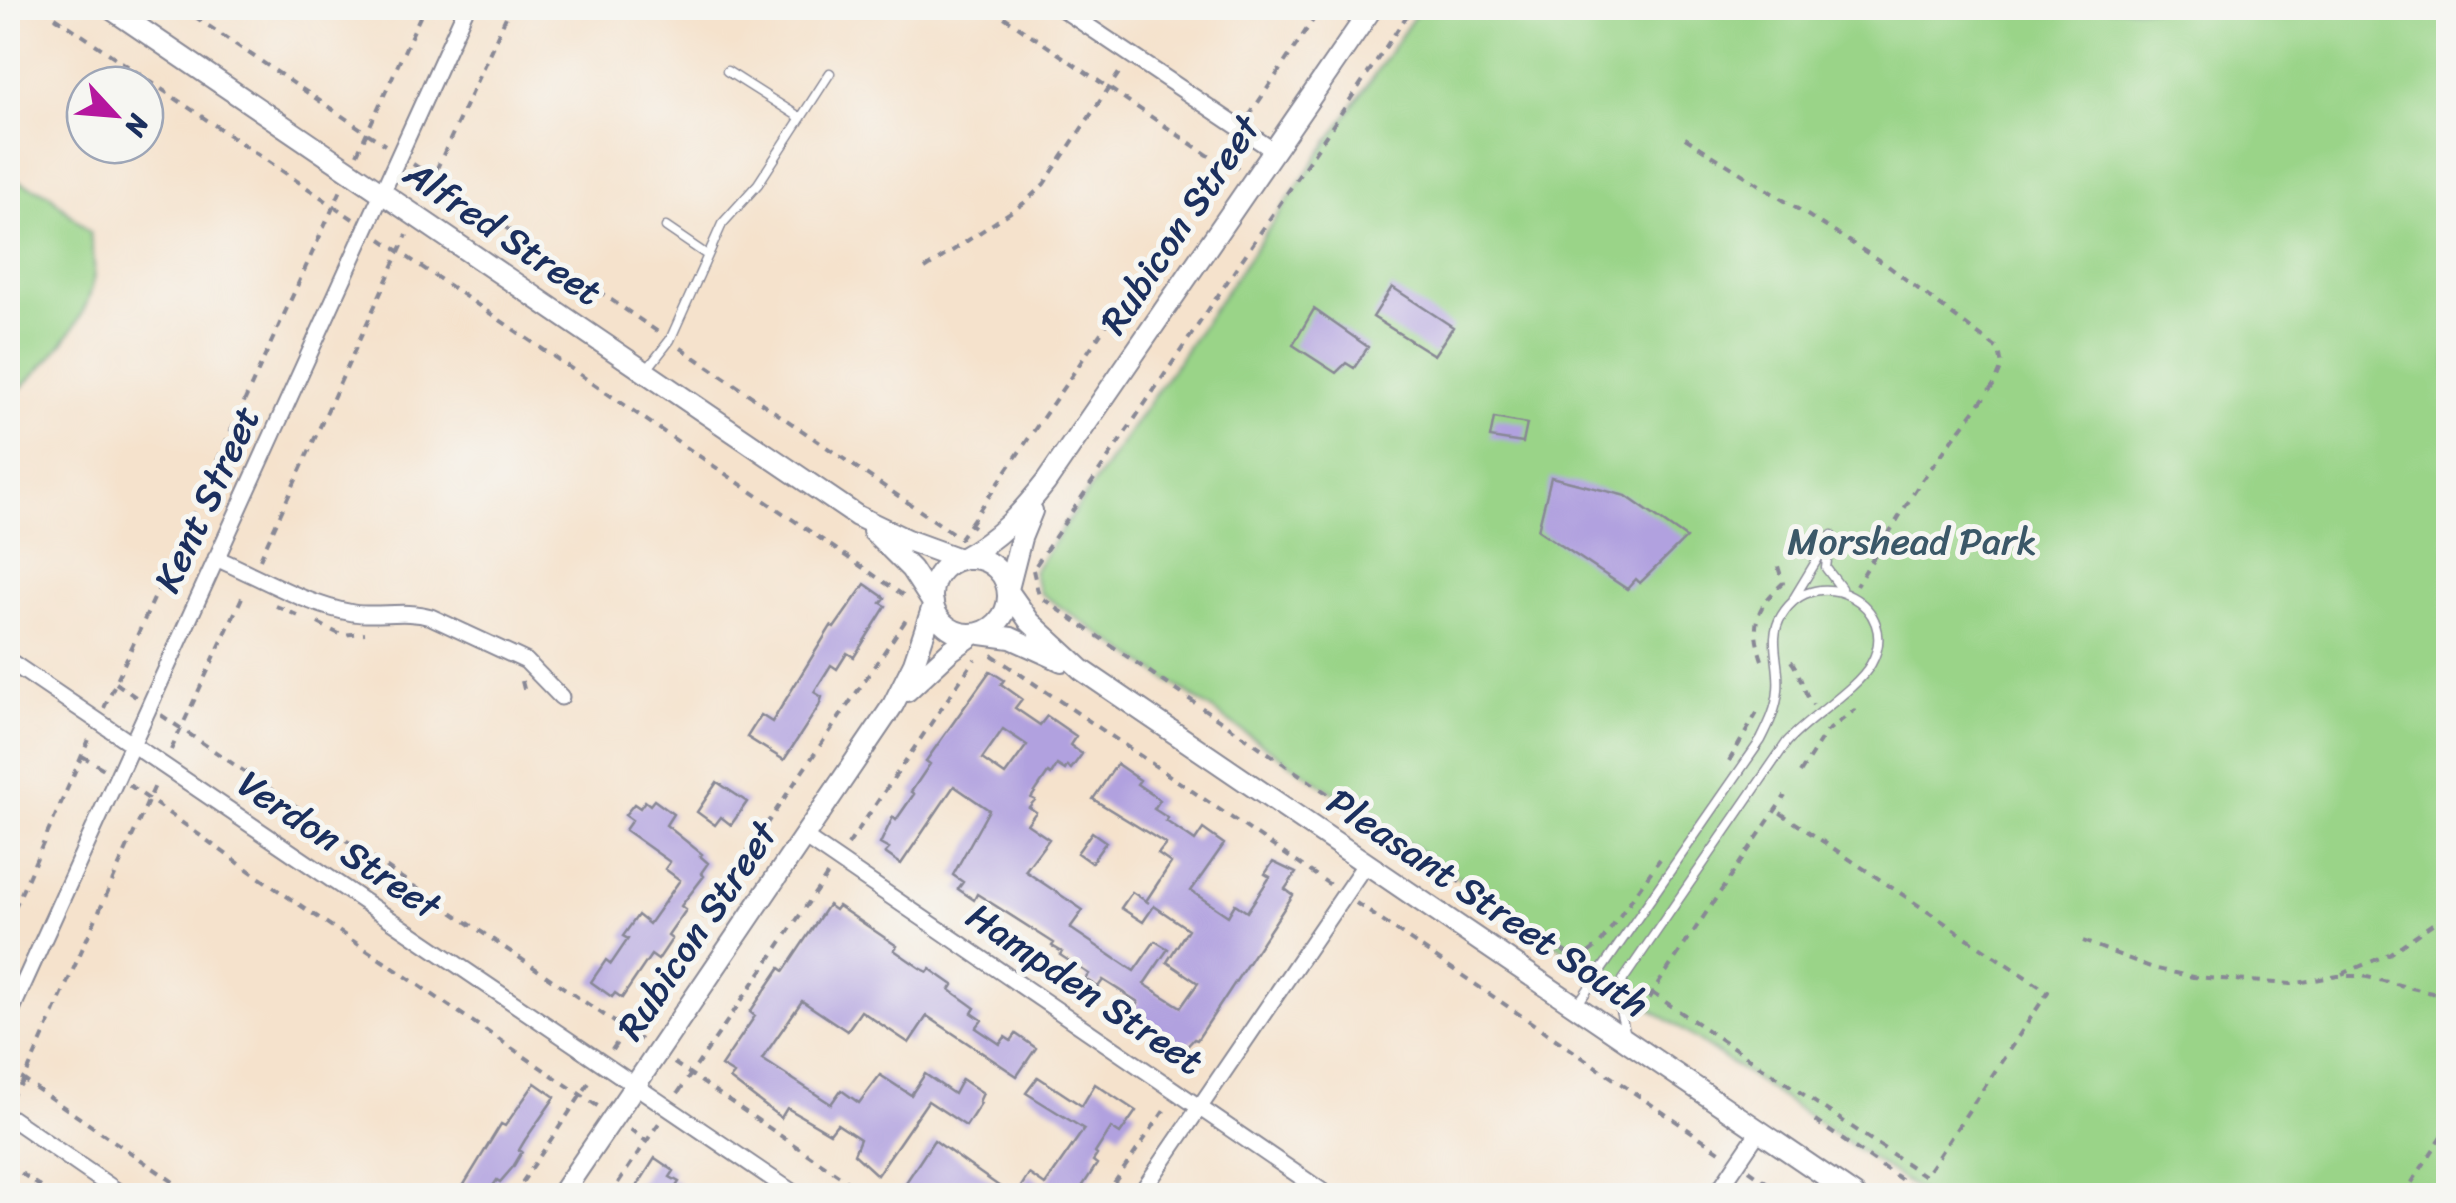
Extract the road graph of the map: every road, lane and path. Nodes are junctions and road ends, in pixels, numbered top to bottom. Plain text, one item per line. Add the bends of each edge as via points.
1 (42, 8) edge
2 (110, 8) edge
3 (182, 8) edge
4 (424, 8) edge
5 (466, 8) edge
6 (510, 8) edge
7 (991, 8) edge
8 (1061, 8) edge
9 (1321, 8) edge
10 (1372, 8) edge
11 (1412, 8) edge
12 (1131, 55) junction
13 (727, 71) dead end
14 (830, 73) dead end
15 (1109, 88) junction
16 (800, 118) junction
17 (1241, 129) junction
18 (367, 133) junction
19 (1685, 138) dead end
20 (1274, 150) junction
21 (1218, 162) junction
22 (349, 170) junction
23 (382, 194) junction
24 (333, 206) junction
25 (415, 216) junction
26 (666, 226) dead end
27 (367, 228) junction
28 (399, 252) junction
29 (707, 255) junction
30 (925, 269) dead end
31 (645, 372) junction
32 (1046, 482) junction
33 (857, 516) junction
34 (970, 524) dead end
35 (216, 558) junction
36 (961, 559) junction
37 (259, 560) dead end
38 (1777, 563) dead end
39 (1008, 590) junction
40 (1848, 592) junction
41 (259, 597) dead end
42 (272, 603) dead end
43 (928, 604) junction
44 (1788, 606) junction
45 (918, 630) dead end
46 (377, 632) dead end
47 (978, 639) junction
48 (1790, 658) dead end
49 (8, 660) edge
50 (970, 665) dead end
51 (1764, 666) dead end
52 (1082, 670) junction
53 (519, 678) dead end
54 (116, 683) junction
55 (525, 694) dead end
56 (561, 698) dead end
57 (1762, 702) dead end
58 (148, 705) junction
59 (894, 705) junction
60 (1856, 709) dead end
61 (1818, 711) junction
62 (97, 722) junction
63 (181, 729) junction
64 (130, 744) junction
65 (81, 755) junction
66 (1749, 758) junction
67 (1726, 765) dead end
68 (164, 766) junction
69 (1767, 770) junction
70 (1800, 774) dead end
71 (116, 776) junction
72 (1785, 796) dead end
73 (149, 798) junction
74 (1776, 810) junction
75 (804, 837) junction
76 (845, 850) dead end
77 (1663, 855) dead end
78 (1366, 863) junction
79 (831, 870) dead end
80 (1344, 895) junction
81 (2448, 913) edge
82 (8, 922) edge
83 (2083, 940) dead end
84 (1573, 957) junction
85 (1580, 962) dead end
86 (2338, 976) junction
87 (1652, 994) junction
88 (2448, 997) edge
89 (1638, 1002) dead end
90 (1577, 1006) junction
91 (8, 1018) edge
92 (626, 1030) junction
93 (1626, 1038) junction
94 (643, 1042) dead end
95 (610, 1053) dead end
96 (674, 1062) dead end
97 (8, 1069) edge
98 (596, 1074) dead end
99 (692, 1074) junction
100 (24, 1080) junction
101 (636, 1084) junction
102 (1177, 1092) junction
103 (582, 1094) junction
104 (677, 1096) dead end
105 (8, 1102) edge
106 (600, 1107) dead end
107 (1199, 1107) junction
108 (8, 1116) edge
109 (661, 1120) dead end
110 (1815, 1122) dead end
111 (2448, 1127) edge
112 (628, 1128) dead end
113 (1759, 1131) junction
114 (646, 1141) junction
115 (1738, 1162) junction
116 (8, 1164) edge
117 (1770, 1185) junction
118 (54, 1196) edge
119 (124, 1196) edge
120 (194, 1196) edge
121 (513, 1196) edge
122 (560, 1196) edge
123 (609, 1196) edge
124 (798, 1196) edge
125 (869, 1196) edge
126 (1105, 1196) edge
127 (1139, 1196) edge
128 (1329, 1196) edge
129 (1716, 1196) edge
130 (1763, 1196) edge
131 (1786, 1196) edge
132 (1854, 1196) edge
133 (1919, 1196) edge
134 (2403, 1196) edge

1 - 24 path
2 - 22 street, Alfred Street
3 - 18 path
4 - 18 path
5 - 23 street, Kent Street
6 - 25 path
7 - 15 path
8 - 12 street
9 - 17 path
10 - 20 street, Rubicon Street
11 - 84 path via 1033,569 1039,596
12 - 15 path
12 - 17 street
13 - 16 lane
14 - 16 lane
15 - 21 path
15 - 30 path via 1044,184
16 - 29 lane via 758,184 722,224
17 - 20 street
17 - 21 path
18 - 22 path
19 - 40 path via 1888,266 1998,350 2002,366 1995,383
20 - 32 street, Rubicon Street
21 - 34 path
22 - 23 street, Alfred Street
22 - 24 path
23 - 25 street, Alfred Street
23 - 27 street, Kent Street
24 - 27 path
24 - 54 path
25 - 28 path
25 - 31 street, Alfred Street
26 - 29 lane
27 - 28 path
27 - 35 street, Kent Street
28 - 37 path
28 - 43 path
29 - 31 lane via 670,340
31 - 33 street, Alfred Street
32 - 36 street, Rubicon Street via 1010,526
32 - 39 street, Rubicon Street
33 - 36 street, Alfred Street
33 - 43 street, Alfred Street via 911,569
35 - 56 street via 336,609 431,617 526,661
35 - 58 street, Kent Street
36 - 39 street via 995,566
36 - 43 street via 936,578
38 - 51 path via 1783,582 1756,621
39 - 47 street via 1001,618
39 - 52 street, Pleasant Street South via 1030,622
40 - 44 lane via 1814,590
40 - 44 lane via 1826,568 1832,535
40 - 61 lane via 1874,618 1877,648 1862,676
41 - 63 path via 246,589
42 - 46 path via 341,634
43 - 47 street via 951,630
43 - 59 street, Rubicon Street via 914,664
44 - 66 lane via 1776,628 1775,706
45 - 92 path via 906,620
47 - 52 street, Pleasant Street South via 1011,638
47 - 59 street, Rubicon Street via 938,661
47 - 80 path
48 - 61 path
49 - 62 street, Verdon Street
50 - 76 path
52 - 78 street, Pleasant Street South
53 - 55 path
54 - 58 path
54 - 62 path
57 - 67 path
58 - 63 path
58 - 64 street, Kent Street
59 - 75 street, Rubicon Street
60 - 70 path via 1826,732
61 - 69 lane
62 - 64 street, Verdon Street
62 - 65 path
63 - 68 path
63 - 92 path
64 - 68 street, Verdon Street
64 - 71 street, Kent Street
65 - 71 path
65 - 82 path
66 - 69 lane
66 - 90 lane
68 - 73 path
68 - 101 street, Verdon Street
69 - 93 lane via 1623,980 1619,1007
71 - 73 path
71 - 91 street, Kent Street
72 - 74 path
73 - 100 path
73 - 103 path
74 - 87 path
74 - 87 path via 2048,992 1925,1176
75 - 101 street, Rubicon Street
75 - 102 street, Hampden Street
77 - 84 path via 1600,944
78 - 80 street
78 - 90 street, Pleasant Street South
79 - 99 path
80 - 107 street
80 - 115 path
81 - 86 path via 2389,954
83 - 86 path via 2193,977 2291,984
84 - 85 path
86 - 88 path
87 - 89 path via 1644,1006
90 - 93 street, Pleasant Street South
92 - 94 path
92 - 95 path
93 - 113 street, Pleasant Street South
96 - 99 path
97 - 100 path
98 - 103 path
99 - 104 path
99 - 125 path
100 - 105 path
100 - 120 path
101 - 122 street, Rubicon Street
101 - 124 street, Verdon Street
102 - 107 street, Hampden Street
102 - 126 path
103 - 106 path
103 - 121 path
107 - 127 street
107 - 128 street, Hampden Street
108 - 119 street
109 - 114 path
110 - 133 path
111 - 134 path
112 - 114 path
113 - 115 street
113 - 132 street, Pleasant Street South
114 - 123 path
115 - 117 path
115 - 129 street
116 - 118 path
117 - 130 path
117 - 131 path

